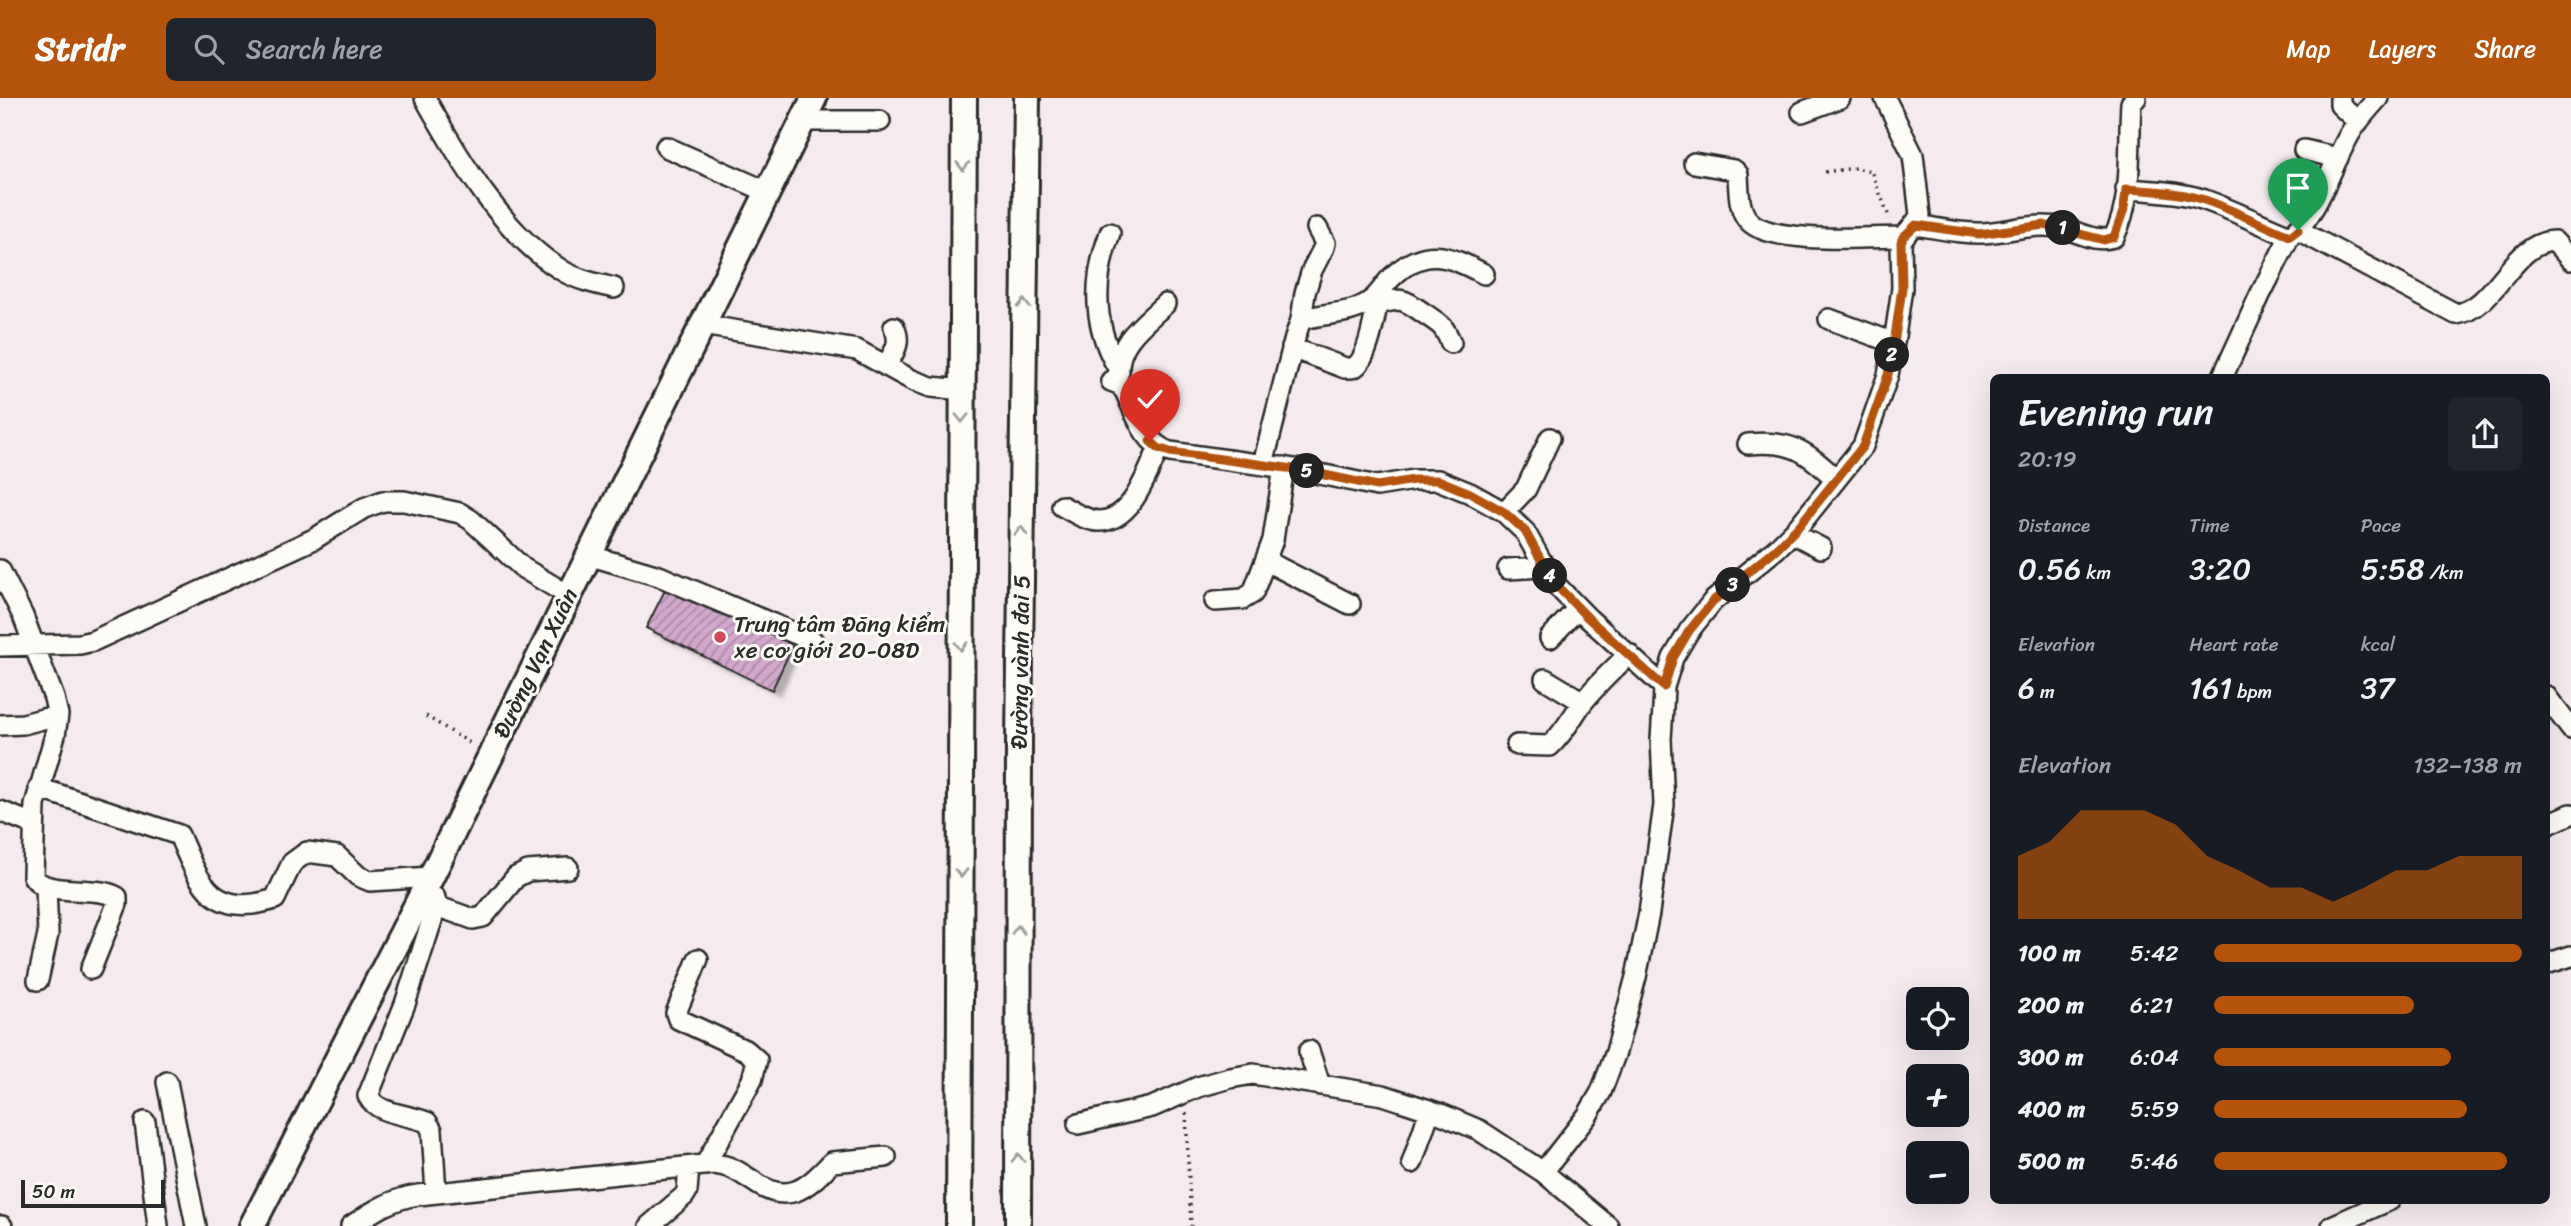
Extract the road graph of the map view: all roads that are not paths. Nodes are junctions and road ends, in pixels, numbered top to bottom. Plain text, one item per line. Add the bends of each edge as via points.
1 (425, 98) edge
2 (814, 98) edge
3 (964, 98) edge
4 (1027, 98) edge
5 (1840, 98) edge
6 (1885, 98) edge
7 (2136, 98) edge
8 (2340, 98) edge
9 (2378, 98) edge
10 (1802, 112) dead end
11 (803, 121) junction
12 (880, 121) dead end
13 (2358, 122) junction
14 (666, 147) dead end
15 (2304, 150) dead end
16 (2338, 158) junction
17 (1694, 163) dead end
18 (2126, 189) junction
19 (768, 192) junction
20 (1317, 228) dead end
21 (1110, 233) dead end
22 (1906, 233) junction
23 (2294, 233) junction
24 (2569, 254) edge
25 (1484, 274) dead end
26 (614, 288) dead end
27 (1378, 299) junction
28 (1165, 304) dead end
29 (1829, 319) dead end
30 (1301, 320) junction
31 (702, 325) junction
32 (894, 327) dead end
33 (1451, 343) dead end
34 (1894, 344) junction
35 (1292, 348) junction
36 (886, 366) junction
37 (2224, 374) edge
38 (1116, 378) junction
39 (953, 389) dead end
40 (1550, 438) dead end
41 (1748, 444) dead end
42 (1158, 448) junction
43 (1263, 464) junction
44 (1284, 467) junction
45 (1836, 479) junction
46 (1062, 506) dead end
47 (1504, 512) junction
48 (1792, 533) junction
49 (1821, 548) dead end
50 (588, 555) junction
51 (1266, 561) junction
52 (1544, 567) junction
53 (1508, 569) dead end
54 (0, 570) edge
55 (568, 595) junction
56 (1215, 601) dead end
57 (1350, 604) dead end
58 (1578, 608) junction
59 (1550, 638) dead end
60 (813, 641) dead end
61 (34, 645) junction
62 (0, 646) edge
63 (1629, 654) junction
64 (1545, 679) dead end
65 (1664, 687) junction
66 (1583, 702) junction
67 (2550, 704) edge
68 (58, 715) junction
69 (2560, 723) edge
70 (0, 725) edge
71 (1517, 745) dead end
72 (39, 789) junction
73 (0, 811) edge
74 (2571, 814) edge
75 (2550, 823) edge
76 (33, 824) junction
77 (568, 868) dead end
78 (46, 888) junction
79 (431, 893) junction
80 (2571, 956) edge
81 (698, 959) dead end
82 (2550, 963) edge
83 (91, 969) dead end
84 (38, 980) dead end
85 (1309, 1051) dead end
86 (167, 1082) dead end
87 (1320, 1085) junction
88 (1430, 1110) junction
89 (145, 1122) dead end
90 (1077, 1124) dead end
91 (886, 1157) dead end
92 (1412, 1163) dead end
93 (697, 1166) junction
94 (1543, 1172) junction
95 (436, 1193) junction
96 (2381, 1204) edge
97 (258, 1215) edge
98 (158, 1226) edge
99 (196, 1226) edge
100 (351, 1226) edge
101 (649, 1226) edge
102 (959, 1226) edge
103 (1018, 1226) edge
104 (1608, 1226) edge
105 (2332, 1226) edge

1 - 26 street via 482,191 525,241 565,272
2 - 11 main road, Đường Vạn Xuân
3 -> 102 main road
103 -> 4 main road, Đường vành đai 5
5 - 10 street
6 - 22 street via 1913,155 1920,215
7 - 18 street via 2131,103
8 - 13 street via 2340,105
9 - 13 street
11 - 12 street
11 - 19 main road, Đường Vạn Xuân
13 - 16 street
14 - 19 street
15 - 16 street
16 - 23 street
17 - 22 street via 1734,170 1743,212 1760,228 1820,238
18 - 22 street via 2119,228 2114,237 2104,240 2044,225 1979,234
18 - 23 street via 2171,191
19 - 31 main road, Đường Vạn Xuân
20 - 30 street via 1324,247 1309,281
21 - 38 street via 1100,260 1099,326
22 - 34 street via 1900,251 1902,288
23 - 24 street via 2456,314 2477,307 2513,266 2542,242 2554,242
23 - 37 street
25 - 27 street via 1455,259 1420,258 1400,269
27 - 30 street via 1341,313
27 - 33 street via 1411,303 1443,325
27 - 35 street via 1371,334 1353,368
28 - 38 street via 1126,342
29 - 34 street
30 - 35 street
31 - 36 street via 857,350
31 - 50 main road, Đường Vạn Xuân
32 - 36 street via 898,344
34 - 45 street via 1869,434
35 - 43 street
36 - 39 street via 931,387
38 - 42 street
40 - 47 street via 1526,489
41 - 45 street via 1771,442 1794,448
42 - 43 street
42 - 46 street via 1130,503 1117,516 1100,521
43 - 44 street
44 - 47 street via 1377,486 1438,480
44 - 51 street
45 - 48 street
47 - 52 street via 1525,531
48 - 49 street
48 - 65 street via 1713,601 1673,658
50 - 55 main road, Đường Vạn Xuân
50 - 60 street via 660,576
51 - 56 street via 1252,593 1243,599
51 - 57 street
52 - 53 street
52 - 58 street
54 - 61 street
55 - 61 street via 523,568 460,513 383,501 299,546 93,641
55 - 79 main road, Đường Vạn Xuân via 489,755
58 - 59 street
58 - 63 street
61 - 62 street
61 - 68 street
63 - 65 street
63 - 66 street
64 - 66 street
65 - 94 street via 1664,805 1636,977 1601,1092
66 - 71 street via 1550,746
67 - 69 street
68 - 70 street
68 - 72 street
72 - 76 street
72 - 79 street via 179,835 195,872 211,895 223,902 275,899 292,863 307,852 337,856 370,881
73 - 76 street
74 - 75 street
76 - 78 street via 33,876
77 - 79 street via 528,871 516,877 483,917 473,919
78 - 83 street via 106,891 117,897
78 - 84 street via 48,934
79 - 95 street via 405,1004 368,1096 372,1104 387,1111 427,1122 432,1130
79 - 97 main road, Đường Vạn Xuân
80 - 82 street
81 - 93 street via 676,1013 678,1019 757,1060 752,1080
85 - 87 street
86 - 99 street
87 - 88 street via 1383,1095
87 - 90 street via 1253,1074 1230,1077 1152,1107
88 - 92 street
88 - 94 street via 1479,1130
89 - 98 street
91 - 93 street via 832,1162 813,1182 790,1194 763,1188 734,1168
93 - 95 street
93 - 101 street via 684,1196
94 - 104 street
95 - 100 street via 400,1198
96 - 105 street

